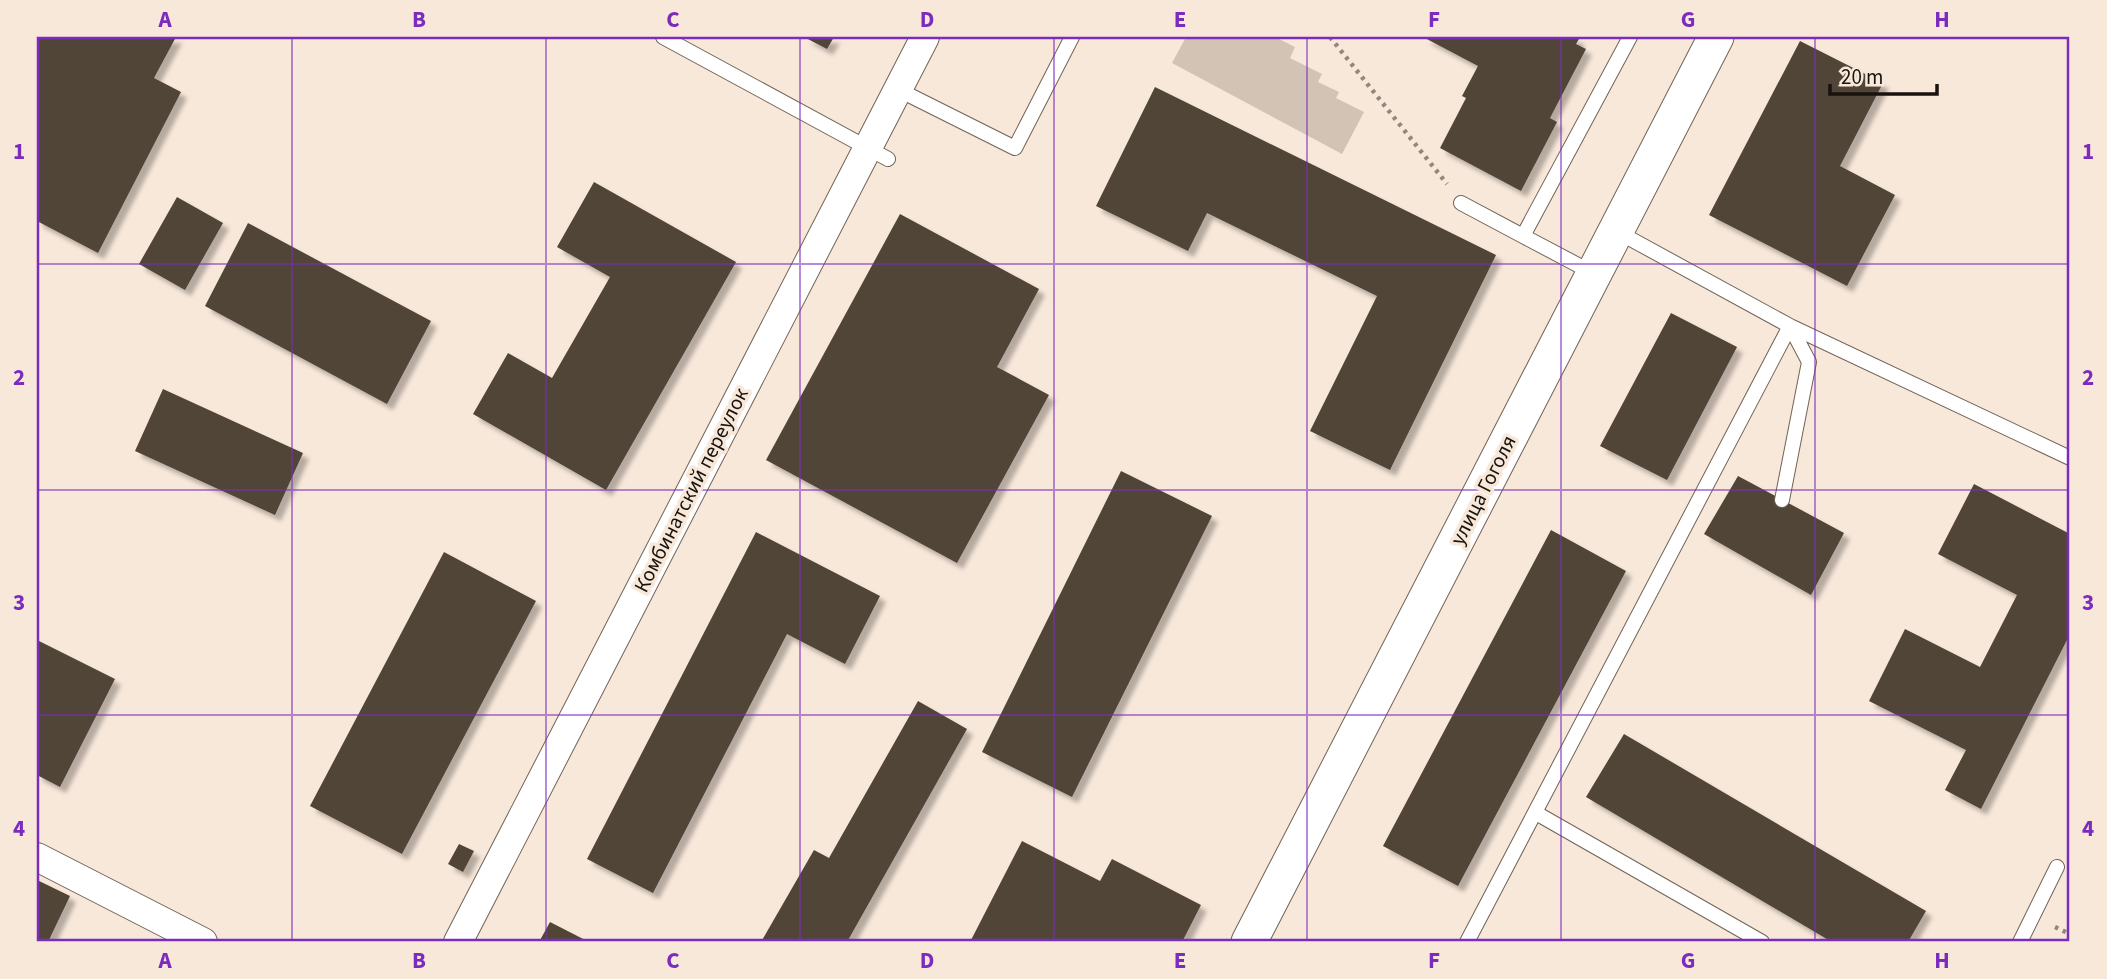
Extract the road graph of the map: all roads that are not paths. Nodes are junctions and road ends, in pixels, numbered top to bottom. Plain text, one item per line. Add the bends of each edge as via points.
1 (663, 37) edge
2 (925, 37) edge
3 (1072, 37) edge
4 (1630, 37) edge
5 (1713, 38) edge
6 (897, 89) junction
7 (878, 153) junction
8 (1461, 203) road end
9 (1616, 231) junction
10 (1524, 236) junction
11 (1594, 274) junction
12 (1790, 326) junction
13 (2070, 458) edge
14 (1782, 500) dead end
15 (1536, 813) junction
16 (37, 857) edge
17 (2057, 867) dead end
18 (203, 942) edge
19 (458, 942) edge
20 (1249, 942) edge
21 (1468, 942) edge
22 (1762, 942) edge
23 (2020, 942) edge

1 - 7 lane
2 - 6 street, Комбинатский переулок
3 - 6 lane via 1015,148
4 - 10 lane
5 - 9 street, улица Гоголя
6 - 7 street, Комбинатский переулок
7 - 19 street, Комбинатский переулок
8 - 10 lane
9 - 11 street, улица Гоголя
9 - 12 lane
10 - 11 lane
11 - 20 street, улица Гоголя
12 - 13 lane
12 - 14 lane via 1809,362
12 - 15 lane
15 - 21 lane
15 - 22 lane
16 - 18 street
17 - 23 lane

